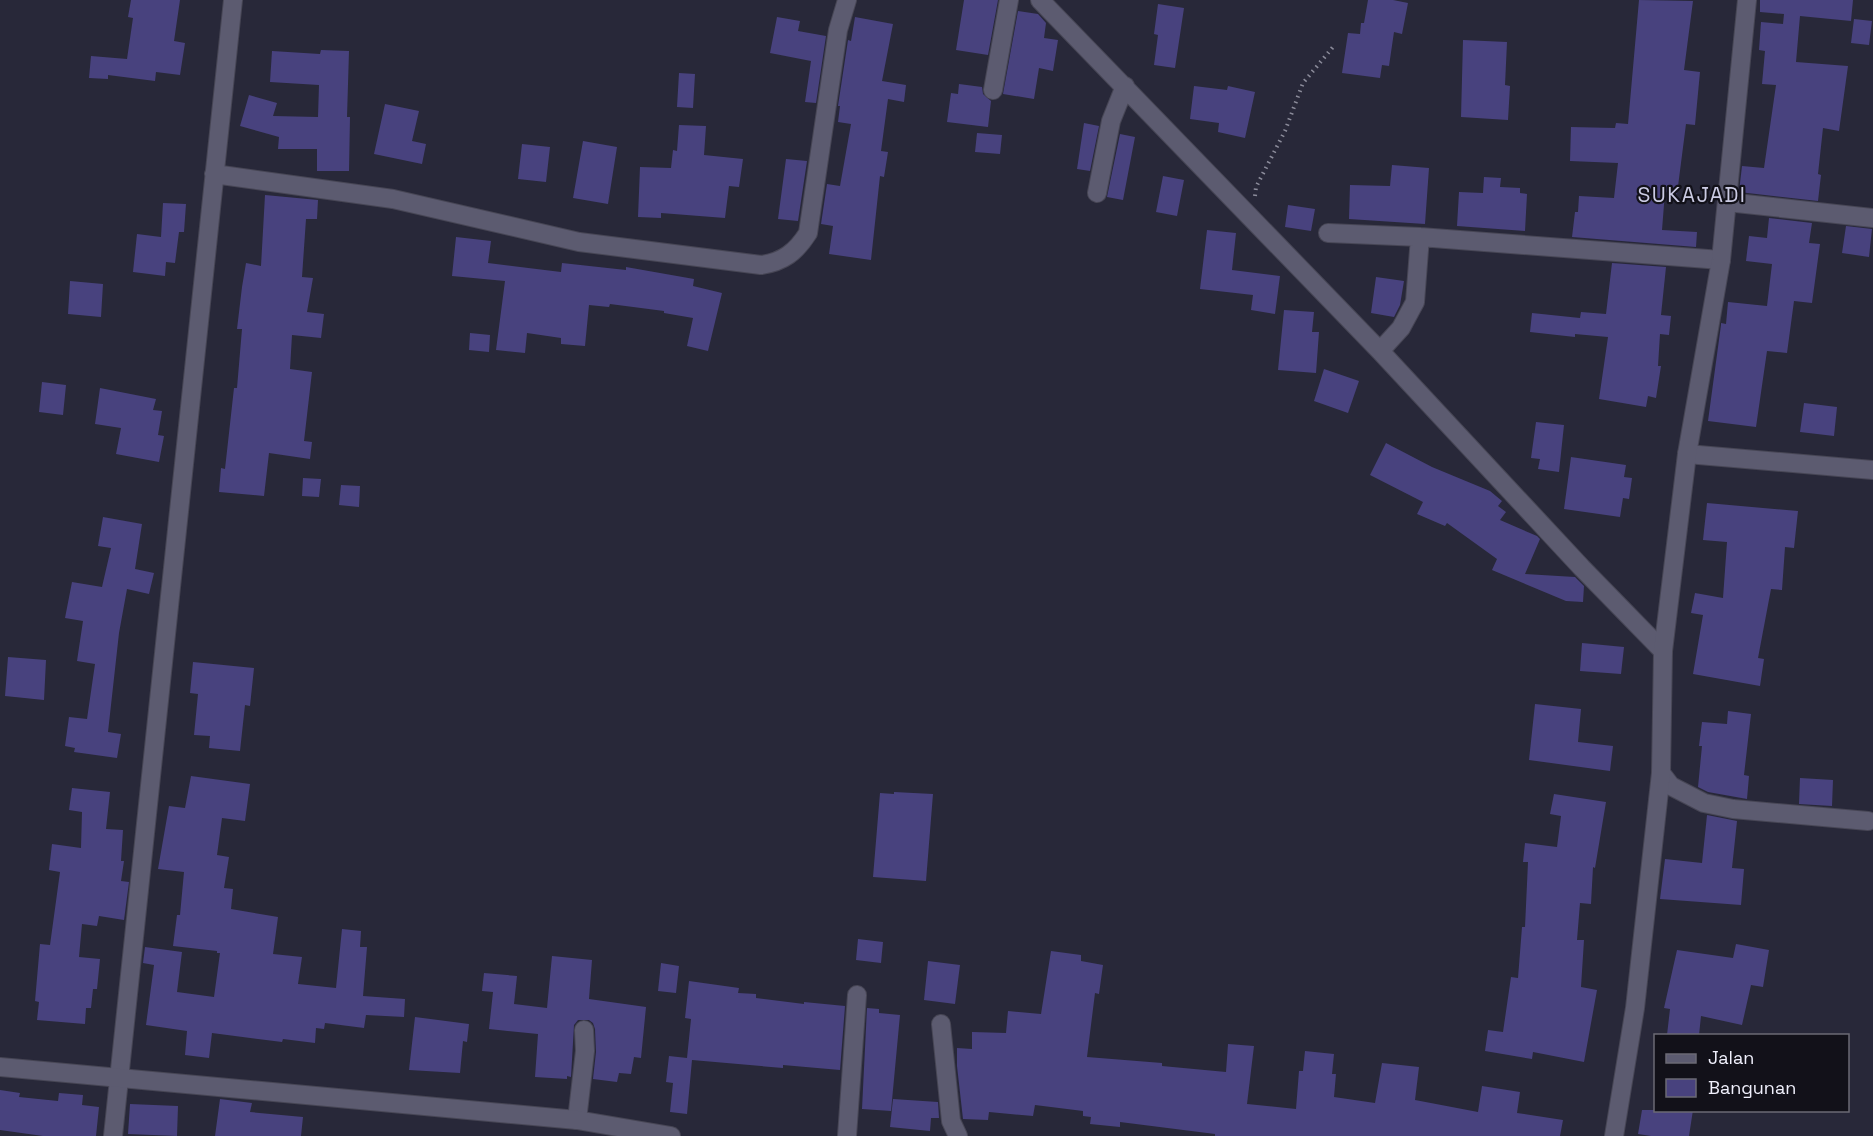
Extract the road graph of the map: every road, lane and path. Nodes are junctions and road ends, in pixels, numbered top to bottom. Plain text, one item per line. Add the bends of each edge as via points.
1 (233, 0) edge
2 (847, 0) edge
3 (1009, 0) edge
4 (1040, 0) edge
5 (1747, 0) edge
6 (1334, 47) dead end
7 (1125, 86) junction
8 (993, 90) dead end
9 (214, 174) junction
10 (1097, 193) dead end
11 (1727, 202) junction
12 (1252, 217) junction
13 (1873, 218) edge
14 (1328, 233) dead end
15 (1420, 237) junction
16 (1720, 260) junction
17 (1380, 351) junction
18 (1687, 454) junction
19 (1873, 470) edge
20 (1663, 651) junction
21 (1661, 773) junction
22 (1868, 821) dead end
23 (857, 995) dead end
24 (941, 1024) dead end
25 (584, 1030) dead end
26 (0, 1067) edge
27 (119, 1078) junction
28 (577, 1120) junction
29 (113, 1136) edge
30 (671, 1136) edge
31 (847, 1136) edge
32 (958, 1136) edge
33 (1614, 1136) edge

1 - 9 street
2 - 9 street via 838,30 808,233 799,248 776,263 761,265 579,242 393,199
3 - 8 street
4 - 7 street
5 - 11 street
6 - 12 path via 1303,83 1285,131 1256,187
7 - 10 street via 1111,121
7 - 12 street
9 - 27 street
11 - 13 street
11 - 16 street
12 - 17 street
14 - 15 street
15 - 16 street
15 - 17 street via 1415,302 1401,328
16 - 18 street
17 - 20 street
18 - 19 street
18 - 20 street
20 - 21 street
21 - 22 street via 1671,786 1704,803
21 - 33 street via 1635,1008
23 - 31 street
24 - 32 street via 951,1121
25 - 28 street
26 - 27 street
27 - 28 street
27 - 29 street
28 - 30 street

